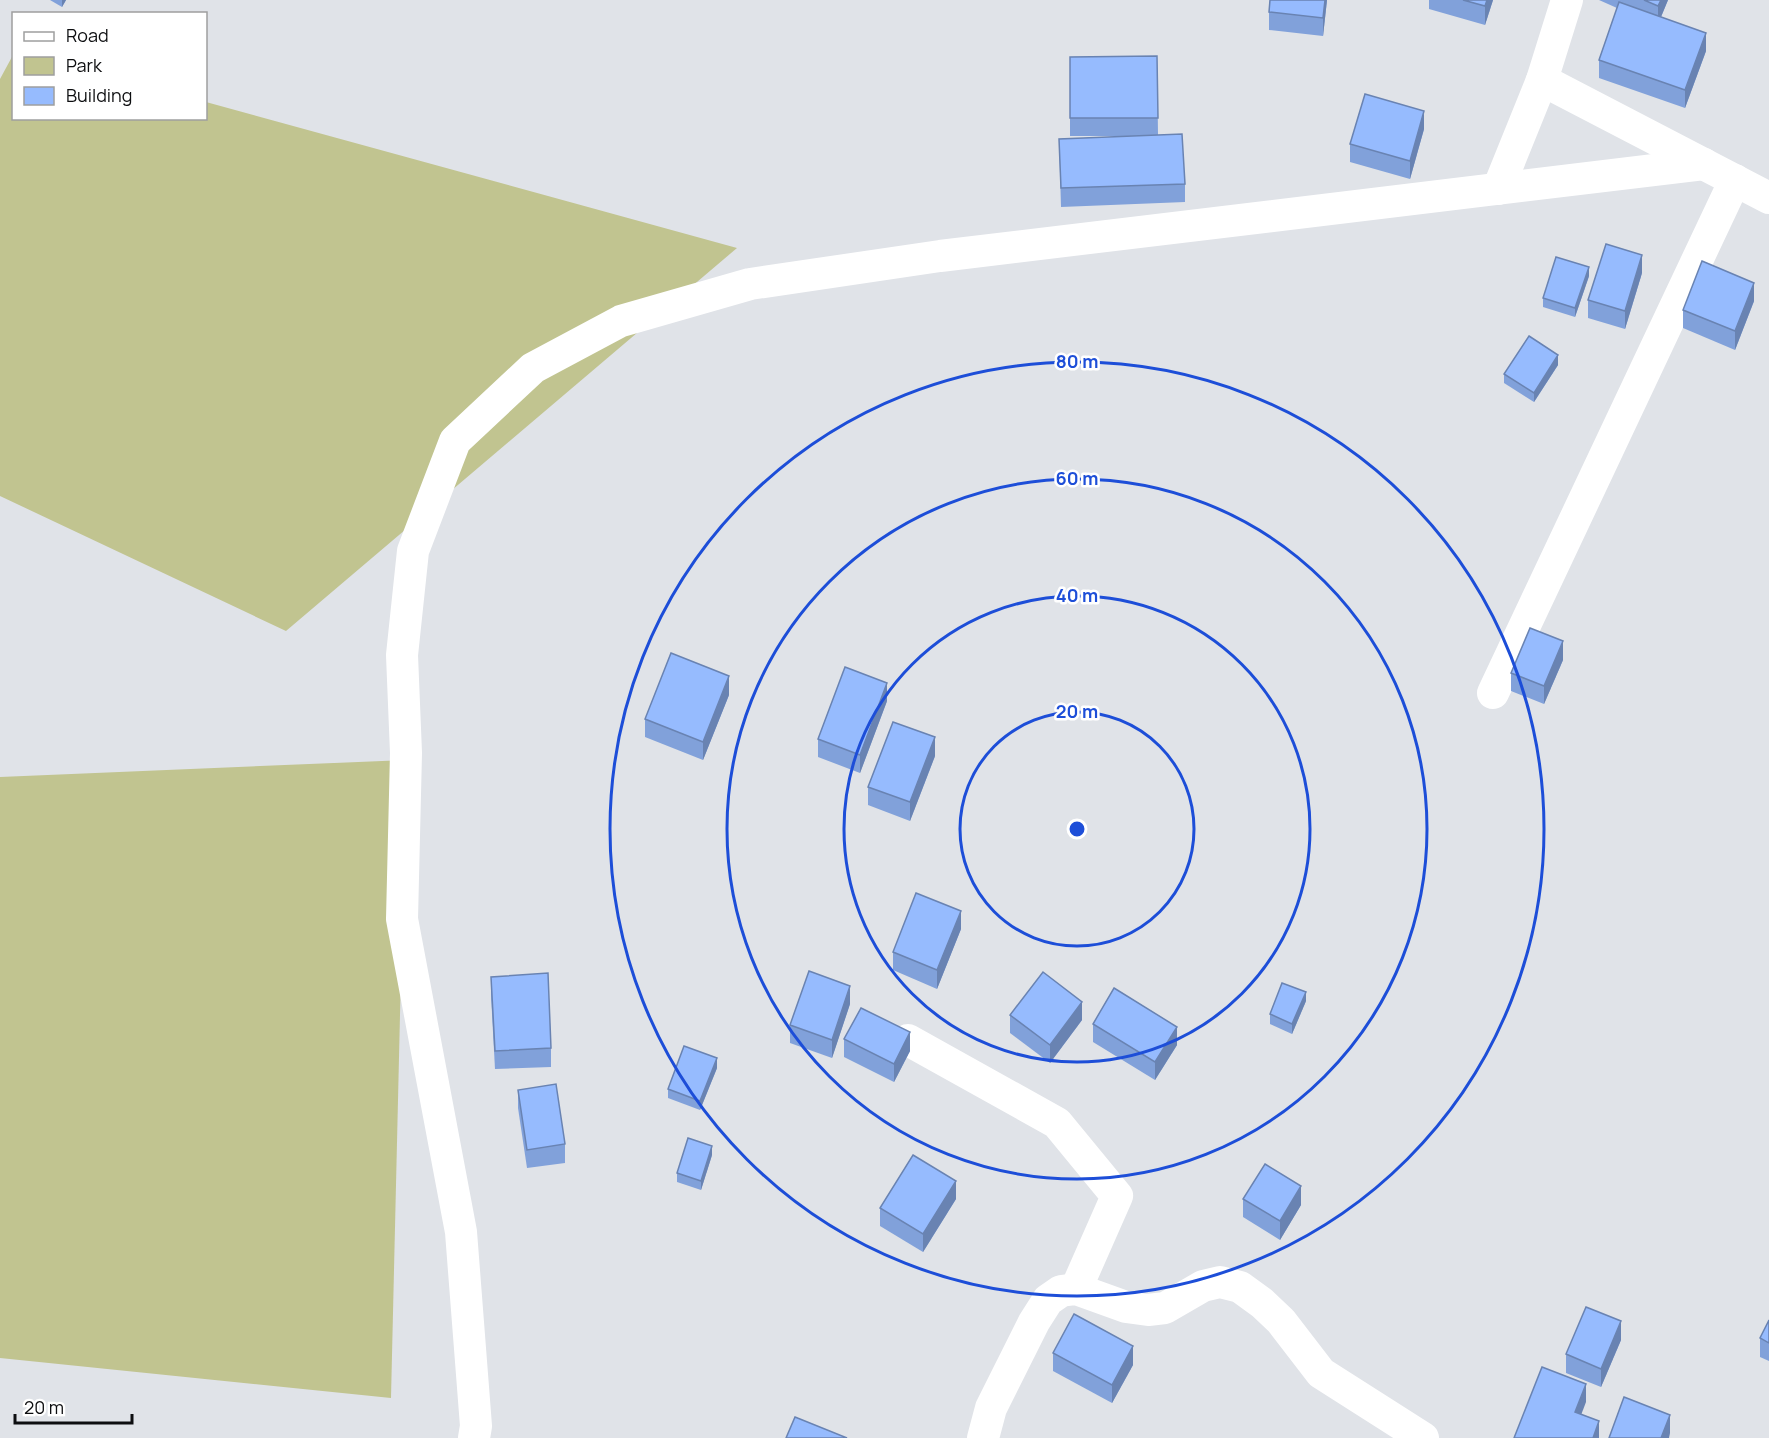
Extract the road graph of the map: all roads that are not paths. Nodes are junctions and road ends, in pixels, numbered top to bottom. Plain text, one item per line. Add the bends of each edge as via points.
1 (1567, 0) edge
2 (1542, 80) junction
3 (1704, 164) junction
4 (1735, 180) junction
5 (1498, 189) junction
6 (1769, 198) edge
7 (1493, 693) dead end
8 (908, 1040) edge
9 (1076, 1289) junction
10 (474, 1438) edge
11 (983, 1438) edge
12 (1423, 1438) edge

1 - 2 street
2 - 3 street
2 - 5 street
3 - 4 street
3 - 5 street
4 - 6 street
4 - 7 street
5 - 10 street via 940,256 750,284 621,321 533,368 455,441 413,551 402,655 406,753 402,919 461,1232
8 - 9 street via 1057,1123 1118,1196
9 - 11 street via 1061,1291 1048,1300 1034,1322 991,1408
9 - 12 street via 1148,1310 1165,1308 1203,1286 1220,1282 1240,1287 1281,1321 1321,1373

